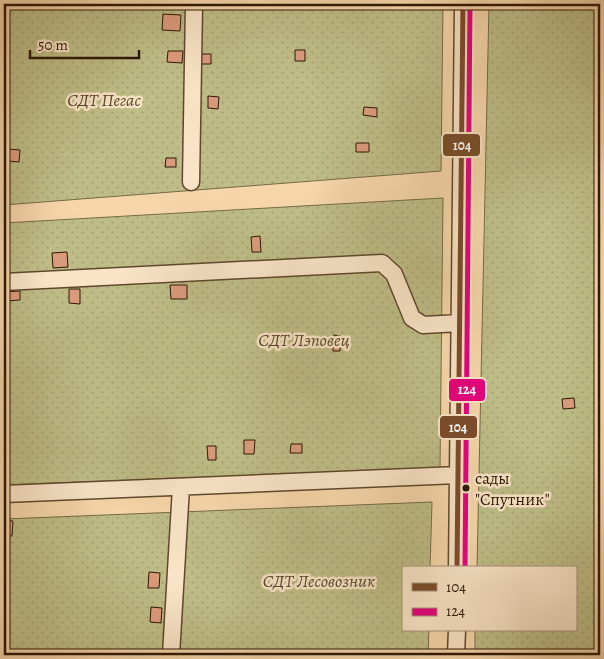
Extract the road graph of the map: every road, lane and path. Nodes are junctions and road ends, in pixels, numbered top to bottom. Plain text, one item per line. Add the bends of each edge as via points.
1 (194, 4) edge
2 (463, 4) edge
3 (191, 182) dead end
4 (4, 282) edge
5 (460, 323) junction
6 (458, 475) junction
7 (181, 487) junction
8 (4, 494) edge
9 (457, 566) edge
10 (457, 632) edge
11 (171, 655) edge
12 (456, 655) edge

1 - 3 street
2 - 5 street
4 - 5 street via 382,264 394,274 412,318 423,325
5 - 6 street
6 - 7 street
6 - 9 street
7 - 8 street
7 - 11 street
10 - 12 street

